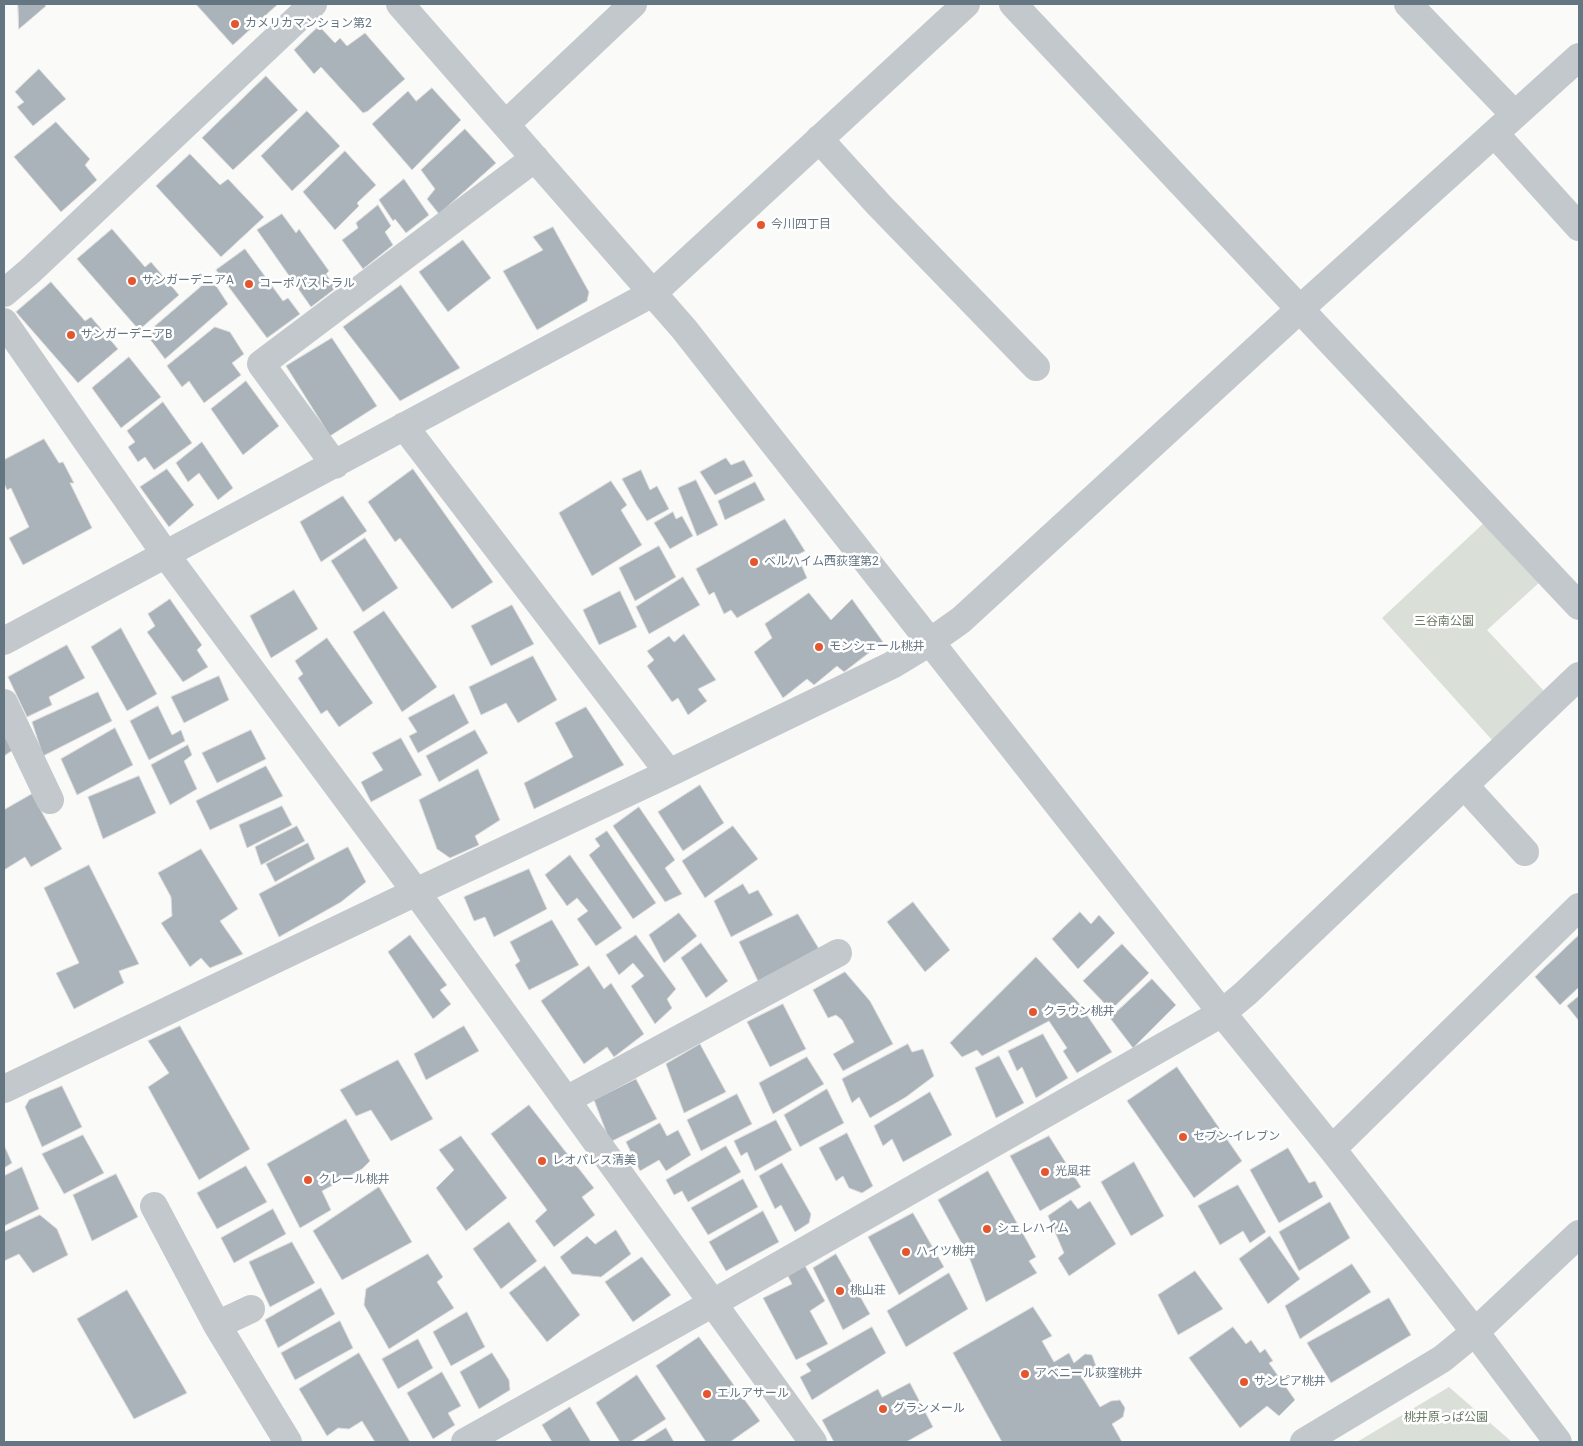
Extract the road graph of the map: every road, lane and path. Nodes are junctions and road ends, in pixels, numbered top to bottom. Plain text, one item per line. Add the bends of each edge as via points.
1 (313, 4) edge
2 (400, 4) edge
3 (633, 4) edge
4 (966, 4) edge
5 (1013, 4) edge
6 (1408, 4) edge
7 (1579, 57) edge
8 (1515, 115) junction
9 (506, 124) junction
10 (1495, 134) junction
11 (819, 139) junction
12 (534, 158) junction
13 (1579, 227) edge
14 (4, 293) edge
15 (653, 293) junction
16 (1300, 309) junction
17 (4, 322) edge
18 (1036, 367) dead end
19 (404, 426) junction
20 (335, 465) junction
21 (166, 555) junction
22 (1579, 606) edge
23 (4, 641) edge
24 (930, 642) junction
25 (1579, 676) edge
26 (4, 702) edge
27 (669, 772) junction
28 (1464, 785) junction
29 (50, 800) dead end
30 (1525, 852) dead end
31 (416, 892) junction
32 (1579, 907) edge
33 (838, 953) dead end
34 (1222, 1013) junction
35 (4, 1090) edge
36 (566, 1100) junction
37 (1332, 1149) junction
38 (154, 1206) dead end
39 (1579, 1234) edge
40 (713, 1303) junction
41 (251, 1309) dead end
42 (217, 1325) junction
43 (1475, 1332) junction
44 (288, 1442) edge
45 (465, 1442) edge
46 (813, 1442) edge
47 (1304, 1442) edge
48 (1558, 1442) edge

1 - 14 street
2 - 9 street
3 - 9 street
4 - 11 street
5 - 16 street
6 - 8 street
7 - 8 street
8 - 10 street
9 - 12 street
10 - 13 street
10 - 16 street
11 - 15 street
11 - 18 street
12 - 15 street
12 - 20 street via 261,364
15 - 19 street
15 - 24 street
16 - 22 street
16 - 24 street via 961,620
17 - 21 street
19 - 20 street
19 - 27 street
20 - 21 street
21 - 23 street
21 - 31 street
24 - 27 street via 892,665
24 - 34 street
25 - 28 street
26 - 29 street
27 - 31 street
28 - 30 street
28 - 34 street
31 - 35 street
31 - 36 street
32 - 37 street
33 - 36 street
34 - 37 street
34 - 40 street
36 - 40 street
37 - 43 street
38 - 42 street
39 - 43 street
40 - 45 street
40 - 46 street
41 - 42 street
42 - 44 street
43 - 47 street via 1442,1359
43 - 48 street

